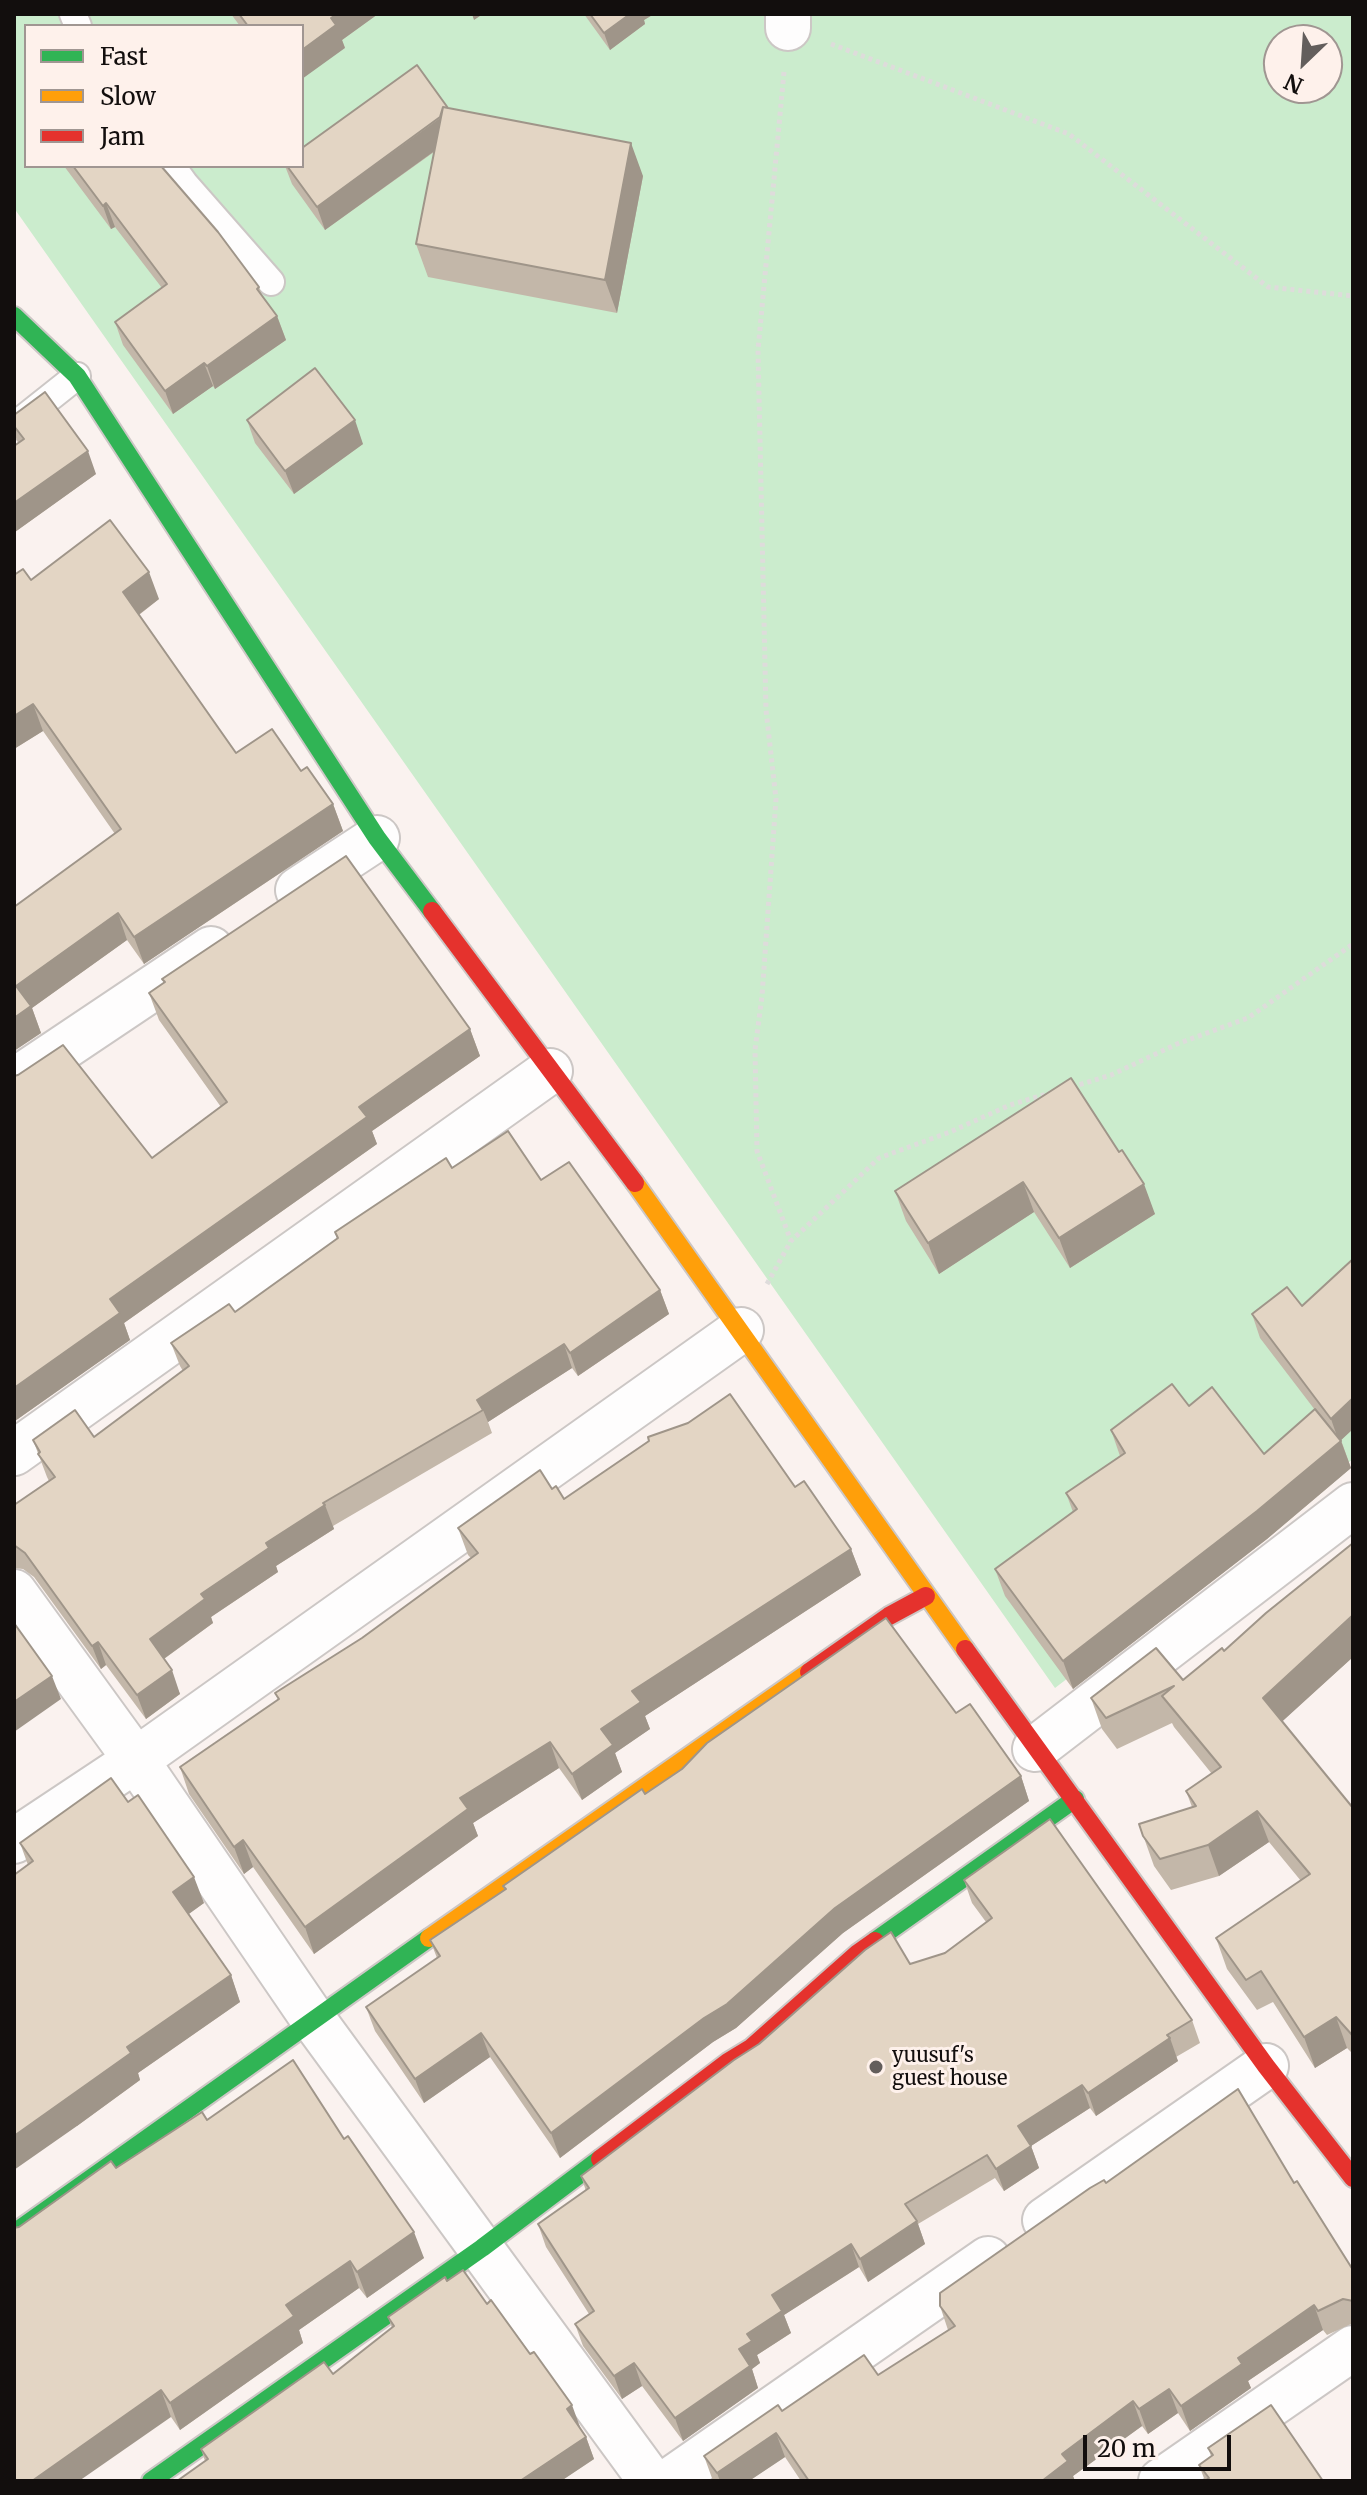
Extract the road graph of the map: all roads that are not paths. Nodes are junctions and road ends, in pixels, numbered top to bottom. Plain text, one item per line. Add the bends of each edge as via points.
1 (173, 168) edge
2 (271, 282) dead end
3 (14, 316) edge
4 (77, 376) junction
5 (14, 426) edge
6 (377, 838) junction
7 (550, 1071) junction
8 (14, 1081) edge
9 (741, 1330) junction
10 (14, 1453) edge
11 (1353, 1505) edge
12 (14, 1592) edge
13 (926, 1596) junction
14 (1035, 1749) junction
15 (136, 1760) junction
16 (1075, 1799) junction
17 (14, 1841) edge
18 (313, 2019) junction
19 (1266, 2066) junction
20 (1353, 2178) edge
21 (14, 2233) edge
22 (482, 2248) junction
23 (1353, 2348) edge
24 (151, 2481) edge
25 (651, 2481) edge
26 (669, 2481) edge
27 (1161, 2481) edge

1 - 2 lane
3 - 4 street
4 - 5 lane
4 - 6 street
6 - 7 street
6 - 8 street
7 - 9 street
7 - 10 street
9 - 13 street
9 - 15 street
11 - 14 street
12 - 15 street
13 - 14 street
13 - 18 street via 889,1616
14 - 16 street
15 - 17 street
15 - 18 street
16 - 19 street
16 - 22 street via 858,1953 751,2048
18 - 21 street
18 - 22 street
19 - 20 street
19 - 26 street
22 - 24 street
22 - 25 street
23 - 27 street

